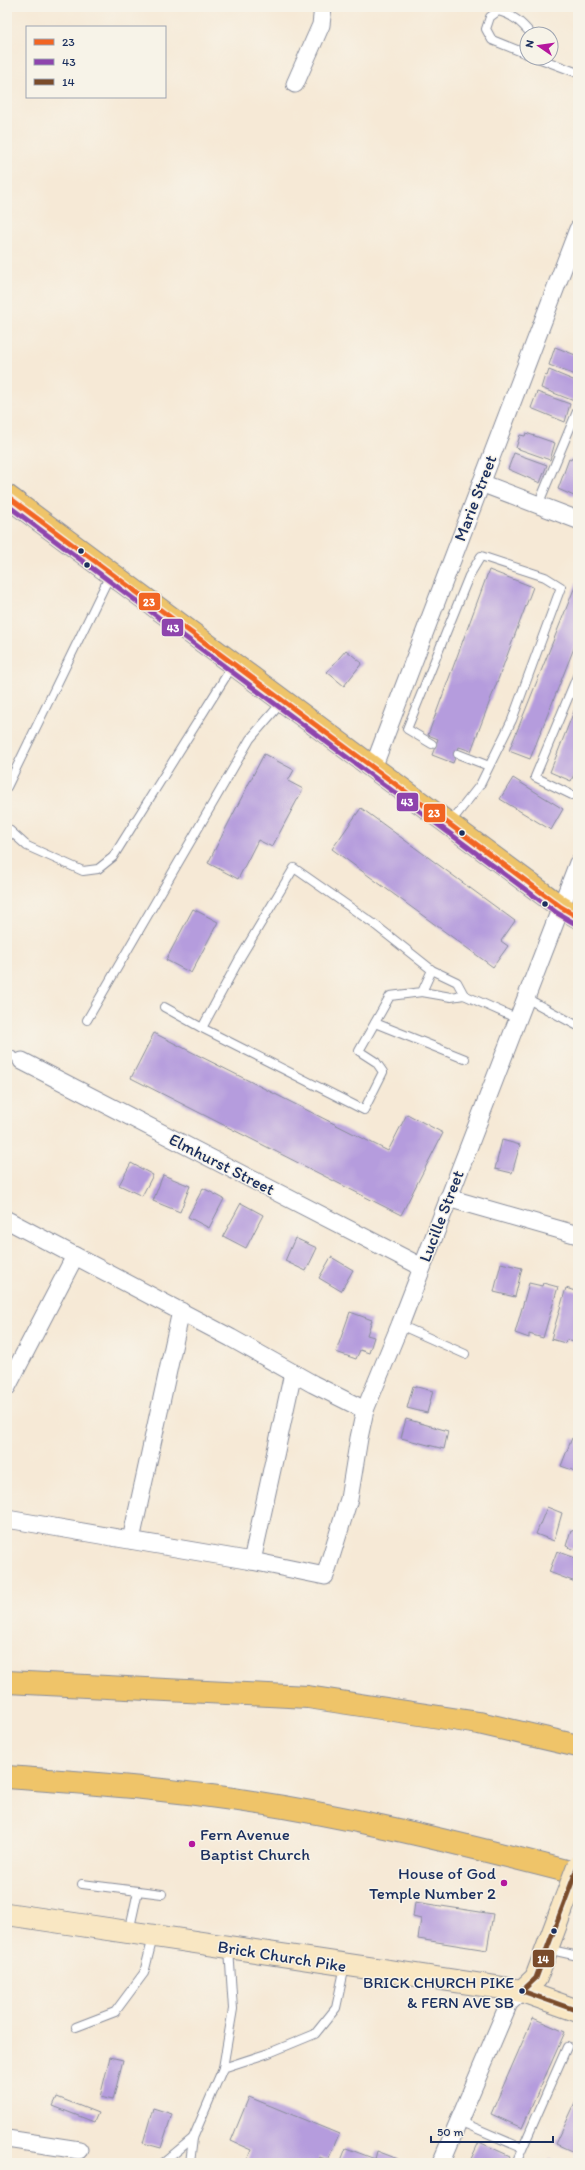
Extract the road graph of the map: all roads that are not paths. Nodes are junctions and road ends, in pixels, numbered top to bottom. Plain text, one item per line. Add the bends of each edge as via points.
1 (323, 7) edge
2 (524, 26) edge
3 (519, 51) edge
4 (559, 65) edge
5 (578, 73) edge
6 (295, 84) dead end
7 (578, 229) edge
8 (578, 408) edge
9 (481, 483) junction
10 (7, 496) edge
11 (538, 505) junction
12 (578, 520) edge
13 (111, 572) junction
14 (234, 664) junction
15 (578, 674) edge
16 (283, 701) junction
17 (432, 744) dead end
18 (458, 754) dead end
19 (489, 766) junction
20 (373, 768) junction
21 (7, 787) edge
22 (572, 795) dead end
23 (450, 824) junction
24 (7, 828) edge
25 (578, 863) edge
26 (570, 912) edge
27 (432, 970) junction
28 (422, 992) junction
29 (464, 995) junction
30 (526, 998) junction
31 (164, 1007) dead end
32 (518, 1019) junction
33 (87, 1020) dead end
34 (375, 1023) junction
35 (578, 1026) edge
36 (202, 1028) junction
37 (7, 1053) edge
38 (465, 1058) dead end
39 (22, 1061) joint
40 (448, 1198) junction
41 (7, 1220) edge
42 (578, 1235) edge
43 (75, 1256) junction
44 (422, 1267) junction
45 (181, 1311) junction
46 (400, 1325) junction
47 (465, 1354) dead end
48 (294, 1373) junction
49 (7, 1387) edge
50 (365, 1410) junction
51 (7, 1519) edge
52 (131, 1540) junction
53 (252, 1561) junction
54 (7, 1682) edge
55 (578, 1746) edge
56 (7, 1777) edge
57 (578, 1866) edge
58 (578, 1874) edge
59 (82, 1884) dead end
60 (138, 1891) junction
61 (162, 1894) dead end
62 (7, 1914) edge
63 (129, 1933) junction
64 (153, 1936) junction
65 (229, 1948) junction
66 (547, 1949) junction
67 (578, 1956) edge
68 (346, 1966) junction
69 (522, 1991) junction
70 (578, 2011) edge
71 (76, 2027) dead end
72 (567, 2047) dead end
73 (223, 2068) junction
74 (459, 2121) junction
75 (7, 2138) edge
76 (193, 2138) junction
77 (522, 2148) junction
78 (79, 2150) dead end
79 (163, 2163) edge
80 (190, 2163) edge
81 (441, 2163) edge
82 (516, 2163) edge

1 - 6 street via 321,25
2 - 3 lane via 510,14 498,11 490,17 486,29 492,40
4 - 5 lane
7 - 9 street, Marie Street
8 - 11 lane
9 - 11 street
9 - 20 street, Marie Street
10 - 13 main road
11 - 12 street
13 - 14 main road
13 - 21 lane
14 - 16 main road
14 - 24 lane via 113,856 98,869 83,871 27,846
15 - 22 lane via 535,777
16 - 20 main road
16 - 33 lane via 250,739
17 - 19 lane via 407,729 469,576 481,556 545,577 561,587 512,720
18 - 19 lane
19 - 23 lane via 480,785
20 - 23 main road
23 - 26 main road
25 - 26 street, Lucille Street
26 - 30 street, Lucille Street
27 - 28 lane
27 - 29 lane via 457,982
27 - 36 lane via 374,924 294,868
28 - 29 lane via 451,997
28 - 34 lane via 390,996
29 - 32 lane
30 - 32 street, Lucille Street
30 - 35 lane
31 - 36 lane
32 - 40 street, Lucille Street
34 - 36 lane via 359,1051 376,1062 383,1072 364,1110
34 - 38 lane
37 - 39 lane
39 - 44 street, Elmhurst Street
40 - 42 street
40 - 44 street, Lucille Street
41 - 43 street
43 - 45 street
43 - 49 street
44 - 46 street, Lucille Street
45 - 48 street
45 - 52 street
46 - 47 lane
46 - 50 street, Lucille Street
48 - 50 street
48 - 53 street
50 - 53 street, Lucille Street via 349,1499 325,1576
51 - 52 street
52 - 53 street
54 - 55 main road via 308,1697 480,1723
56 - 58 main road via 203,1795 334,1816 453,1842
57 - 66 street, bridge
59 - 60 lane
60 - 61 lane
60 - 63 lane
62 - 63 street, Brick Church Pike
63 - 64 street, Brick Church Pike
64 - 65 street, Brick Church Pike
64 - 71 lane via 144,1972 115,2012
65 - 68 street, Brick Church Pike
65 - 73 lane via 233,2009
66 - 67 lane
66 - 69 street via 536,1978
68 - 69 street, Brick Church Pike
68 - 73 lane via 336,2008 315,2034
69 - 70 street, Brick Church Pike
69 - 74 street via 509,2003
72 - 77 lane
73 - 76 lane
74 - 77 lane
74 - 81 street
75 - 78 street
76 - 79 lane
76 - 80 lane
77 - 82 lane

